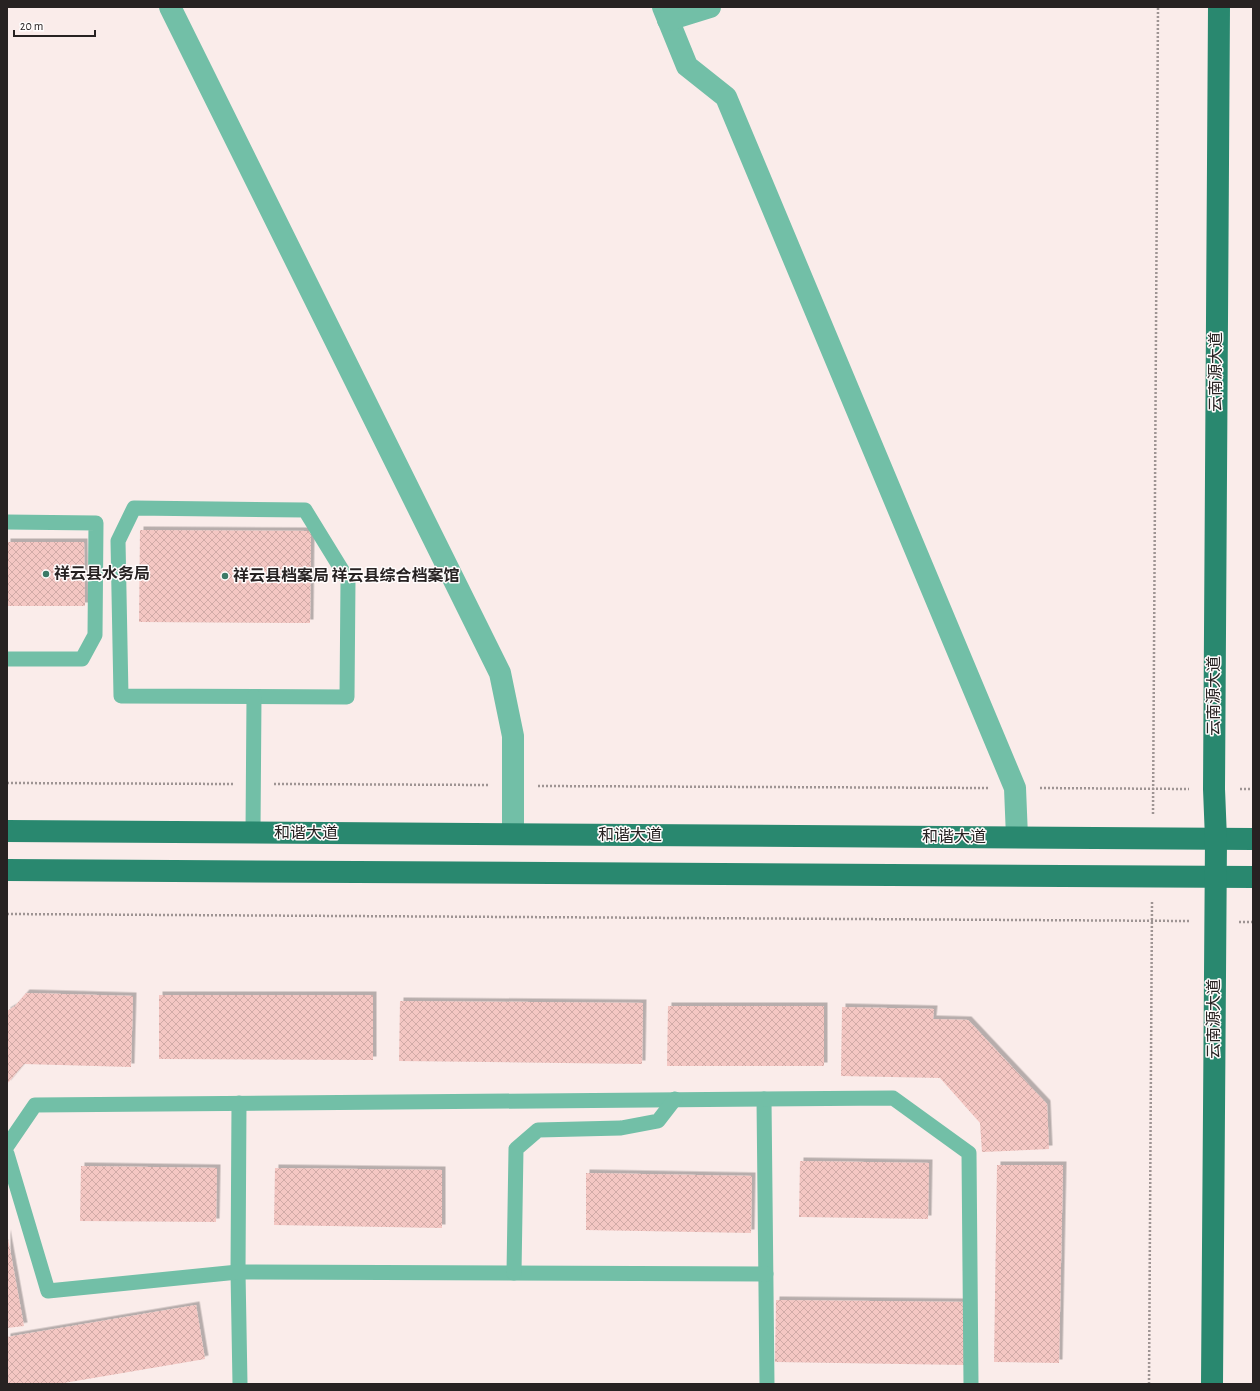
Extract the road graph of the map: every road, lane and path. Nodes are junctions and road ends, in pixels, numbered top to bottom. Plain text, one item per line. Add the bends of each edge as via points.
1 (170, 7) edge
2 (710, 7) edge
3 (1158, 7) edge
4 (1218, 7) edge
5 (666, 13) edge
6 (7, 522) edge
7 (7, 659) edge
8 (254, 697) junction
9 (7, 783) edge
10 (254, 784) junction
11 (513, 786) junction
12 (1016, 788) junction
13 (1153, 789) junction
14 (1214, 789) junction
15 (1253, 789) edge
16 (7, 831) edge
17 (253, 832) junction
18 (513, 834) junction
19 (1017, 837) junction
20 (1153, 838) junction
21 (1216, 838) junction
22 (1253, 839) edge
23 (7, 870) edge
24 (1152, 877) junction
25 (1215, 877) junction
26 (1253, 877) edge
27 (7, 914) edge
28 (1152, 921) junction
29 (1215, 921) junction
30 (1253, 922) edge
31 (674, 1099) junction
32 (764, 1099) junction
33 (239, 1103) junction
34 (7, 1146) edge
35 (7, 1154) edge
36 (238, 1272) junction
37 (514, 1273) junction
38 (766, 1274) junction
39 (240, 1384) edge
40 (768, 1384) edge
41 (971, 1384) edge
42 (1149, 1384) edge
43 (1212, 1384) edge

1 - 11 street via 500,673 513,736
2 - 5 street
3 - 13 path
4 - 14 main road, 云南源大道
5 - 12 street via 687,66 726,97
6 - 7 lane via 96,523 96,530 95,636 82,659
8 - 8 lane via 347,697 348,580 305,510 134,508 118,540 121,696
8 - 10 lane
9 - 10 path
10 - 11 path
10 - 17 lane
11 - 12 path
11 - 18 street
12 - 13 path
12 - 19 street
13 - 14 path
13 - 20 path
14 - 15 path
14 - 21 main road, 云南源大道
16 - 17 main road, 和谐大道
17 - 18 main road, 和谐大道
18 - 19 main road, 和谐大道
19 - 20 main road, 和谐大道
20 - 21 main road, 和谐大道
21 - 22 main road, 和谐大道
21 - 25 main road, 云南源大道
23 - 24 main road
24 - 25 main road
24 - 28 path
25 - 26 main road
25 - 29 main road, 云南源大道
27 - 28 path
28 - 29 path
28 - 42 path
29 - 30 path
29 - 43 main road, 云南源大道
31 - 32 lane
31 - 33 lane
31 - 37 lane via 658,1122 621,1128 538,1130 516,1149
32 - 38 lane
32 - 41 lane via 893,1098 969,1153
33 - 34 lane via 36,1105
33 - 36 lane
35 - 36 lane via 48,1291
36 - 37 lane
36 - 39 lane
37 - 38 lane
38 - 40 lane

